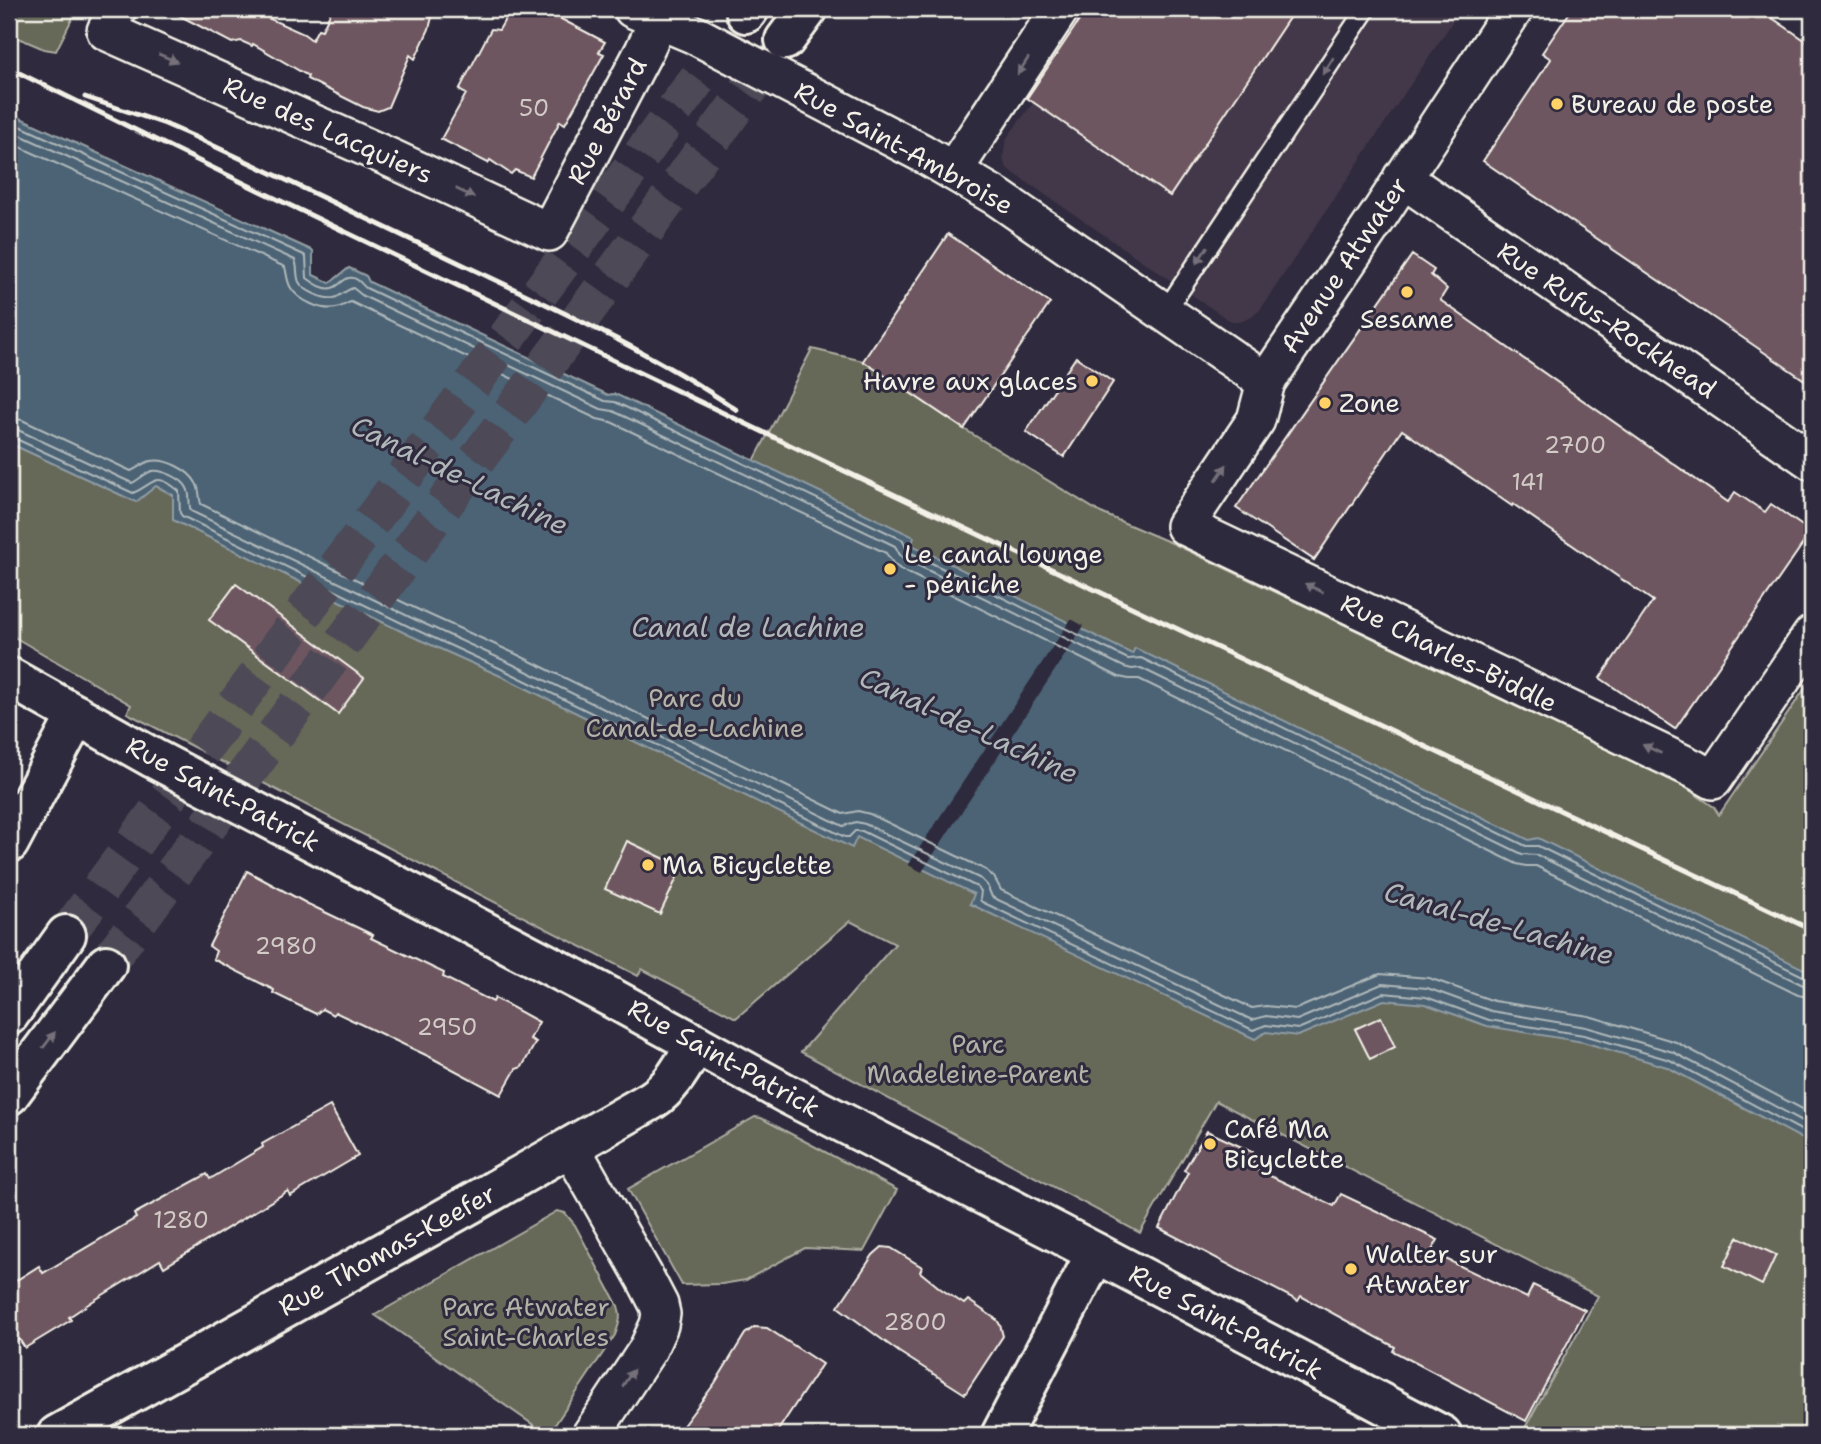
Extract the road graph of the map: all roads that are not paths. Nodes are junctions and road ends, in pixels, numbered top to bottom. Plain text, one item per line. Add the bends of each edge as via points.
1 (808, 9) edge
2 (1060, 9) edge
3 (1366, 9) edge
4 (1514, 9) edge
5 (652, 13) edge
6 (111, 20) edge
7 (785, 40) tunnel mouth
8 (953, 171) junction
9 (1402, 178) junction
10 (549, 232) joint
11 (1165, 312) junction
12 (1266, 382) junction
13 (1812, 461) edge
14 (1185, 526) joint
15 (1812, 635) edge
16 (9, 677) edge
17 (77, 715) junction
18 (9, 843) edge
19 (66, 935) tunnel mouth
20 (106, 965) tunnel mouth
21 (9, 1015) edge
22 (696, 1044) junction
23 (9, 1095) edge
24 (570, 1148) junction
25 (1096, 1254) junction
26 (57, 1435) edge
27 (591, 1435) edge
28 (1001, 1435) edge
29 (1442, 1435) edge

1 - 7 main road
2 -> 8 street
3 -> 11 lane
4 - 9 street, Avenue Atwater
5 - 8 street, Rue Saint-Ambroise
5 - 10 street, Rue Bérard
6 -> 10 street, Rue des Lacquiers
8 - 11 street, Rue Saint-Ambroise
9 - 12 street, Avenue Atwater
9 - 13 street, Rue Rufus-Rockhead
11 - 12 street, Rue Saint-Ambroise
14 -> 12 street, Avenue Atwater via 1256,419
15 -> 14 street, Rue Charles-Biddle via 1713,780
16 - 17 main road, Rue Saint-Patrick
17 - 18 main road
17 - 22 main road, Rue Saint-Patrick
19 - 21 main road
23 -> 20 main road
22 - 24 main road, Rue Thomas-Keefer via 674,1082 660,1095
22 - 25 main road, Rue Saint-Patrick
24 - 26 main road, Rue Thomas-Keefer
27 -> 24 street via 648,1349 661,1314
25 - 28 main road
25 - 29 main road, Rue Saint-Patrick

